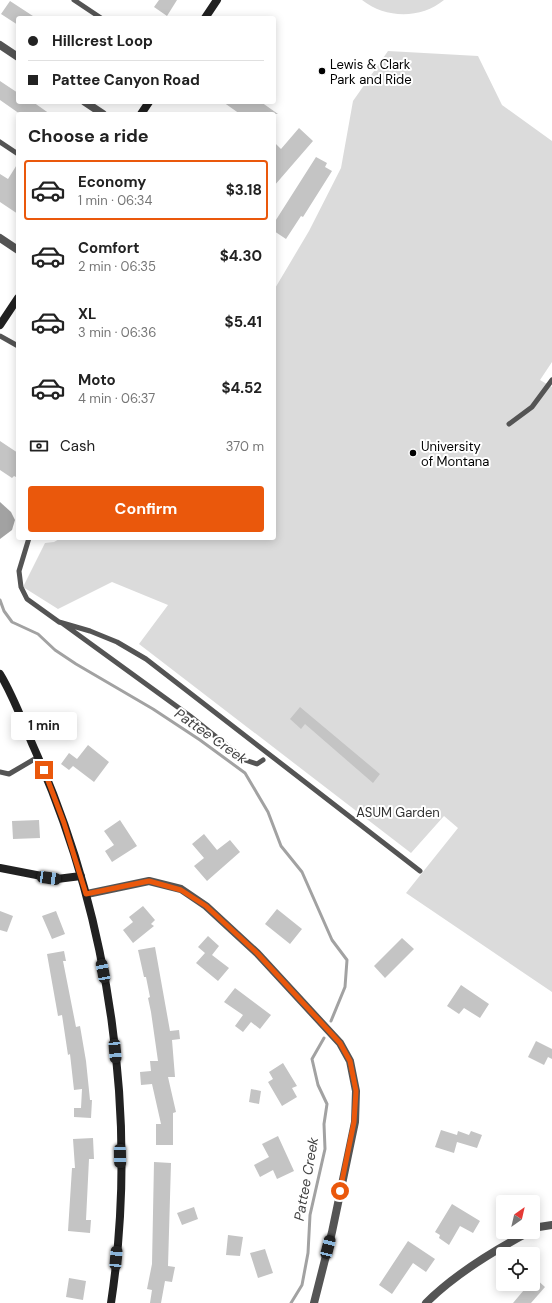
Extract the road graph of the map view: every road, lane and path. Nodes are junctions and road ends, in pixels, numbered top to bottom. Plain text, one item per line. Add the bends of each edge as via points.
1 (74, 0) edge
2 (217, 0) edge
3 (98, 16) edge
4 (205, 16) edge
5 (0, 45) edge
6 (16, 56) edge
7 (88, 104) edge
8 (100, 112) edge
9 (0, 142) edge
10 (16, 153) edge
11 (0, 238) edge
12 (16, 249) edge
13 (16, 301) edge
14 (0, 325) edge
15 (0, 336) edge
16 (16, 345) edge
17 (552, 380) edge
18 (509, 424) dead end
19 (28, 540) edge
20 (59, 622) junction
21 (0, 674) edge
22 (38, 757) junction
23 (263, 760) dead end
24 (0, 772) edge
25 (0, 868) edge
26 (420, 871) dead end
27 (81, 876) junction
28 (86, 894) junction
29 (552, 1226) edge
30 (540, 1227) edge
31 (518, 1239) edge
32 (111, 1303) edge
33 (314, 1303) edge
34 (426, 1303) edge

1 - 3 lane
2 - 4 street
5 - 6 street
7 - 8 street
9 - 10 lane
11 - 12 street
13 - 14 street
15 - 16 lane
17 - 18 lane via 532,407
19 - 20 lane via 19,571 21,587 27,599
20 - 23 lane via 190,716 245,760 257,764
20 - 26 lane via 117,642 146,659
21 - 22 street
22 - 24 lane via 9,774
22 - 27 street via 64,823
25 - 27 street via 57,879
27 - 28 street
28 - 32 street via 106,984 118,1082 120,1205
28 - 33 street via 149,881 181,890 206,906 257,953 340,1043 350,1061 356,1091 354,1122 332,1232
29 - 30 street
31 - 34 street via 440,1289

